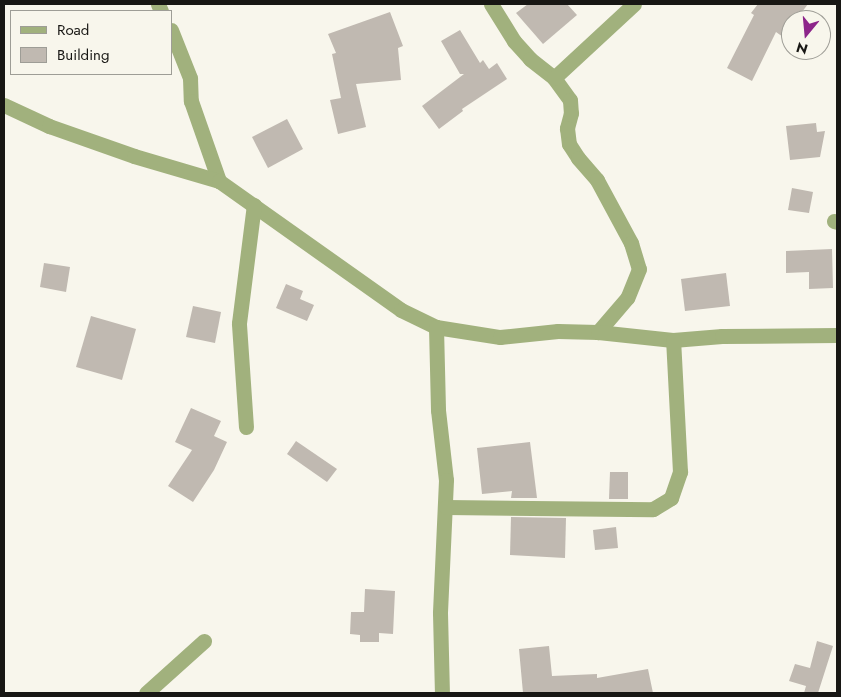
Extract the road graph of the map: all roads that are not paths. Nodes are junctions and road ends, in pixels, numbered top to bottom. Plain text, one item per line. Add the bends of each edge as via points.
1 (491, 4) edge
2 (634, 4) edge
3 (172, 33) edge
4 (554, 78) junction
5 (4, 105) edge
6 (219, 181) junction
7 (254, 205) junction
8 (436, 327) junction
9 (598, 332) junction
10 (837, 336) edge
11 (673, 340) junction
12 (246, 426) dead end
13 (446, 507) junction
14 (204, 641) dead end
15 (146, 693) edge
16 (442, 693) edge

1 - 4 street via 514,41
2 - 4 street
3 - 6 street via 190,78 191,101
4 - 9 street via 570,100 569,144 597,180 631,243 639,269 627,298
5 - 6 street via 49,126
6 - 7 street
7 - 8 street via 401,310
7 - 12 street via 239,323
8 - 9 street via 500,337 558,331
8 - 13 street via 438,410
9 - 11 street
10 - 11 street via 722,336
11 - 13 street via 680,472 671,498 653,509
13 - 16 street via 440,612
14 - 15 street

